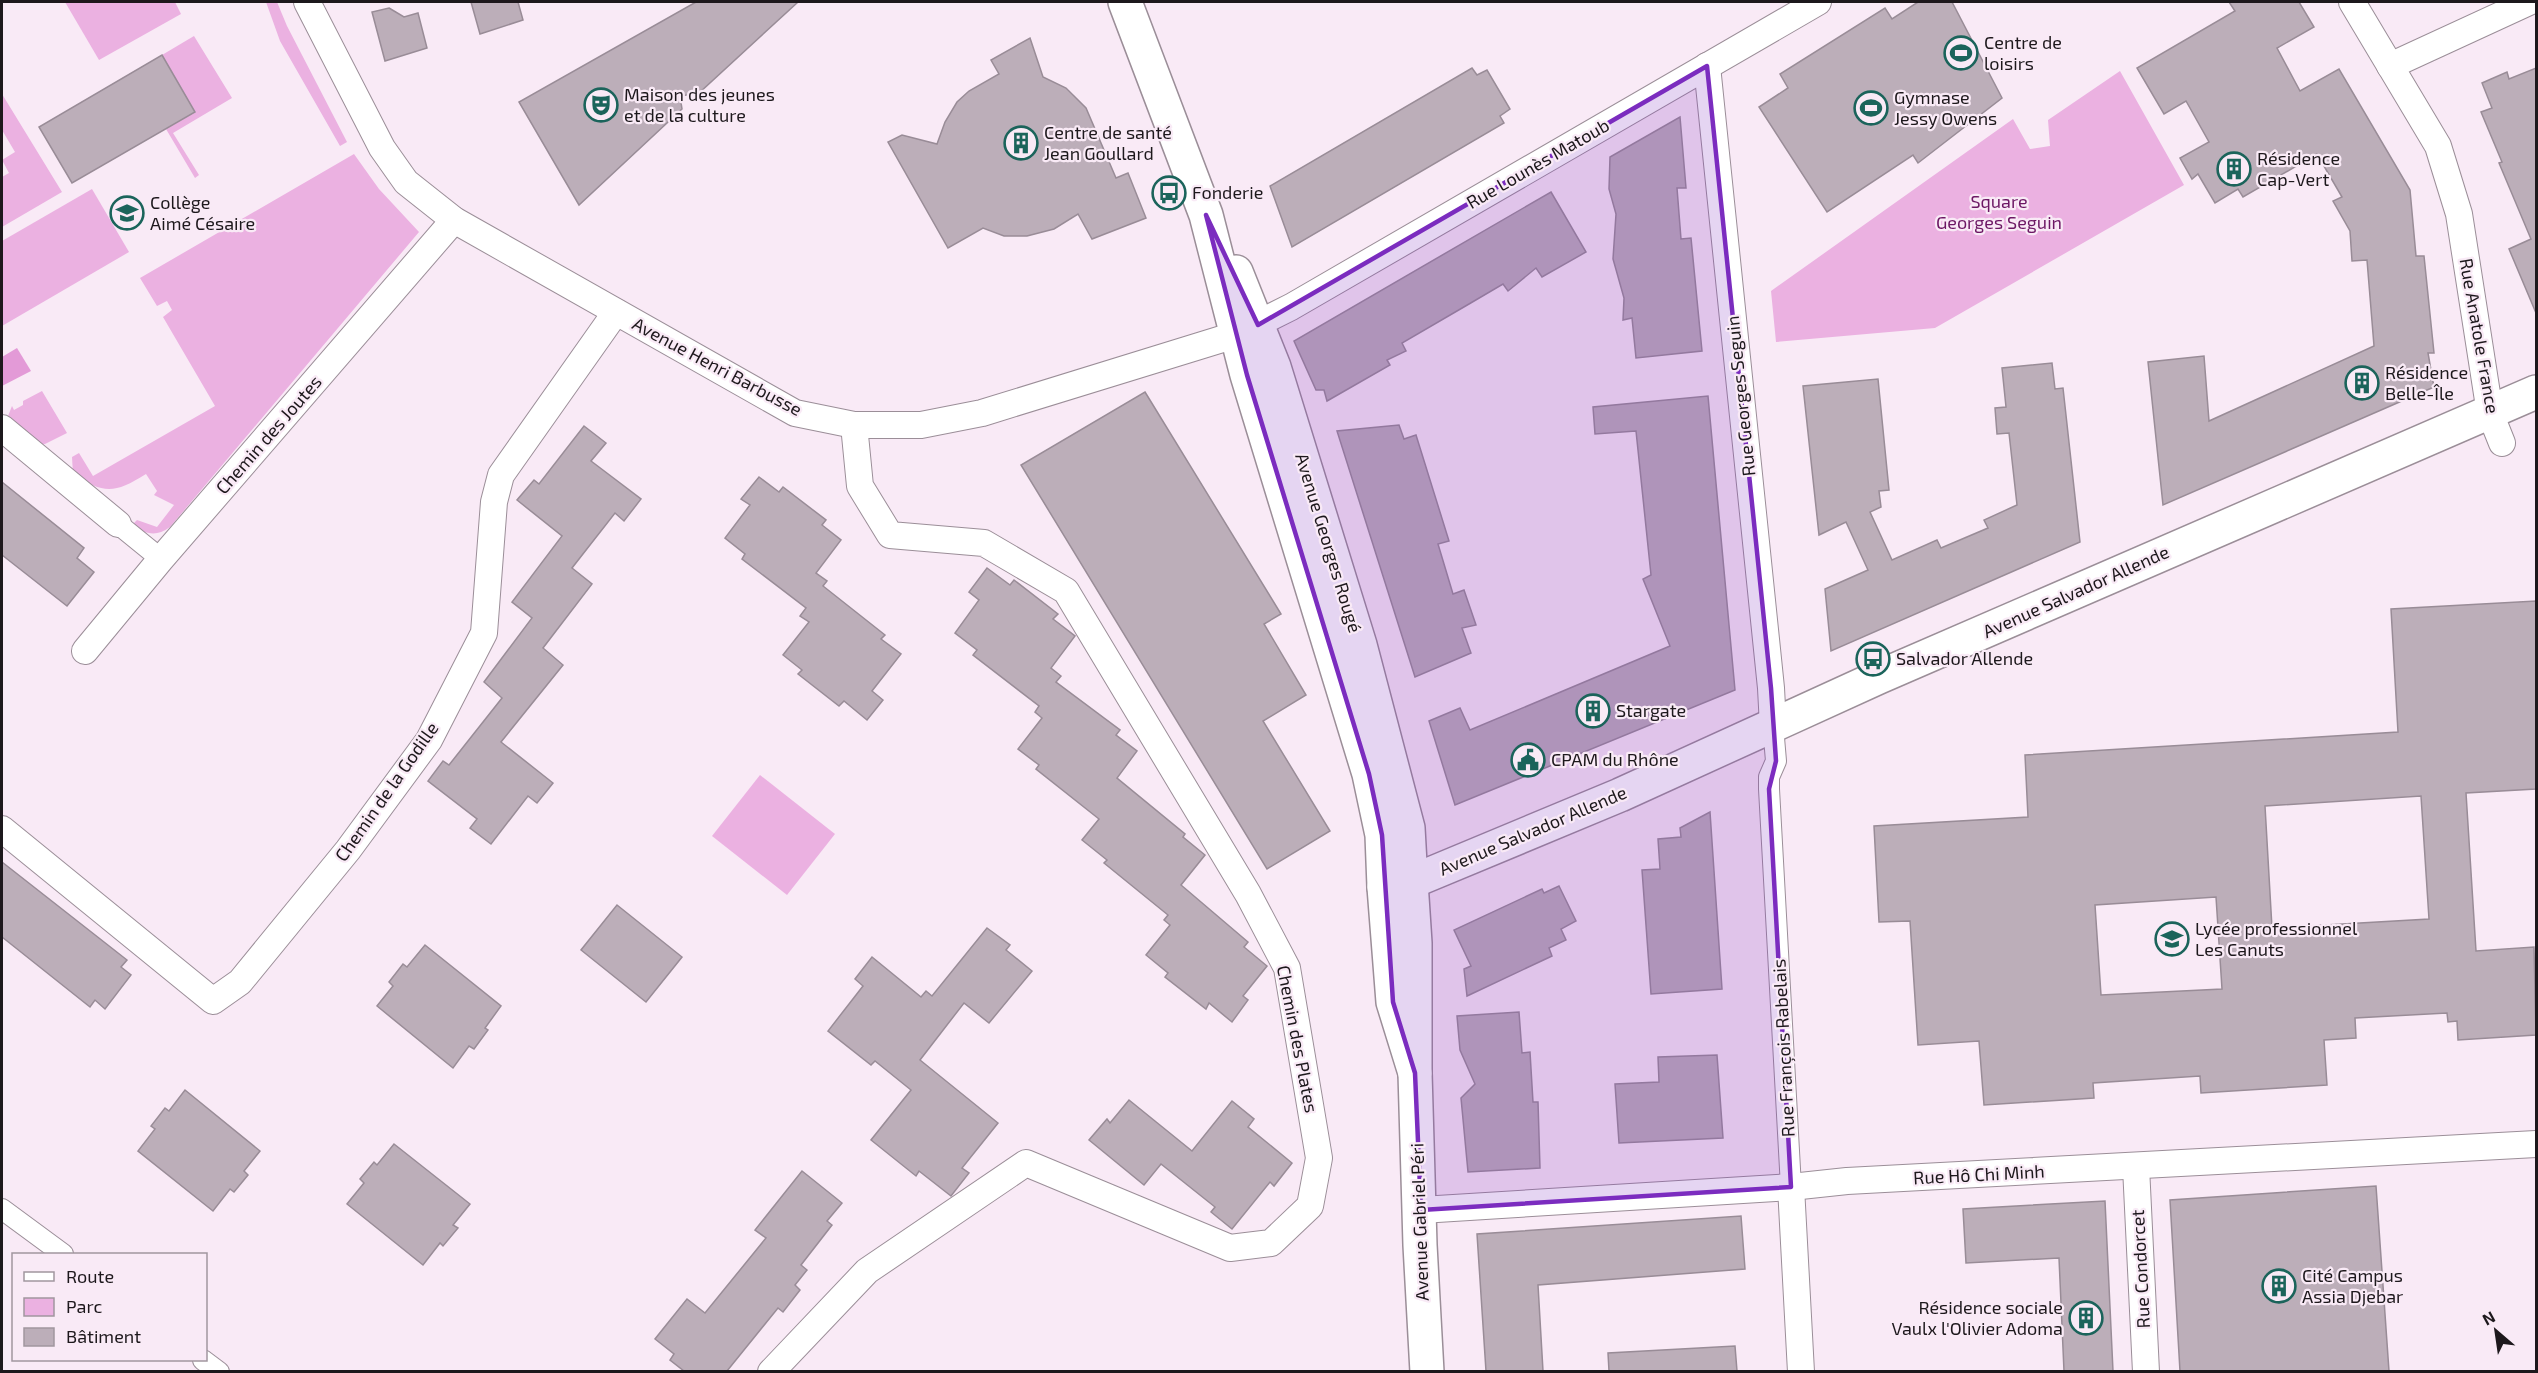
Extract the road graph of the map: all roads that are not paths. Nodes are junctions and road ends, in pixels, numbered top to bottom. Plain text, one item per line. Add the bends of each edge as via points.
1 (307, 2) edge
2 (1125, 2) edge
3 (1818, 2) edge
4 (2352, 2) edge
5 (2529, 2) edge
6 (1707, 66) junction
7 (2390, 66) junction
8 (454, 220) junction
9 (616, 312) junction
10 (1247, 330) junction
11 (2536, 392) edge
12 (2490, 412) junction
13 (854, 425) junction
14 (2, 428) edge
15 (2502, 443) dead end
16 (118, 524) joint
17 (161, 559) junction
18 (85, 651) dead end
19 (1773, 726) junction
20 (2, 829) edge
21 (1397, 885) junction
22 (2536, 1144) edge
23 (2136, 1167) junction
24 (1791, 1187) junction
25 (2, 1209) edge
26 (1421, 1209) junction
27 (62, 1253) edge
28 (206, 1361) edge
29 (219, 1371) edge
30 (771, 1371) edge
31 (1427, 1371) edge
32 (1801, 1371) edge
33 (2146, 1371) edge

1 - 8 street, Avenue Henri Barbusse via 382,148 406,182
2 - 10 main road, Avenue Georges Rougé
3 - 6 street, Rue Lounès Matoub
4 - 7 street, Rue Anatole France
5 - 7 street
6 - 10 street, Rue Lounès Matoub
6 - 19 street, Rue Georges Seguin
7 - 12 street, Rue Anatole France via 2438,146 2459,214
8 - 9 street, Avenue Henri Barbusse
8 - 17 street, Chemin des Joutes
9 - 13 street, Avenue Henri Barbusse via 795,412
9 - 20 street, Chemin de la Godille via 501,476 494,502 484,633 429,740 348,850 240,982 213,1001
10 - 13 street, Avenue Henri Barbusse via 981,413 921,425
10 - 21 main road, Avenue Georges Rougé via 1274,367 1363,657 1408,828
11 - 12 main road, Avenue Salvador Allende
12 - 15 street, Rue Anatole France
12 - 19 main road, Avenue Salvador Allende
13 - 30 street, Chemin des Plates via 860,486 890,535 984,543 1066,591 1248,894 1287,968 1319,1158 1310,1206 1271,1243 1230,1248 1026,1163 867,1270
14 - 16 street
16 - 17 street
17 - 18 street, Chemin des Joutes
19 - 21 main road, Avenue Salvador Allende via 1620,795
19 - 24 street, Rue François Rabelais via 1776,761 1769,789
21 - 26 main road, Avenue Gabriel Péri via 1393,1002 1415,1073
22 - 23 street, Rue Hô Chi Minh
23 - 24 street, Rue Hô Chi Minh
23 - 33 street, Rue Condorcet
24 - 26 street, Rue Hô Chi Minh
24 - 32 street, Rue François Rabelais
25 - 27 street
26 - 31 main road, Avenue Gabriel Péri
28 - 29 street

